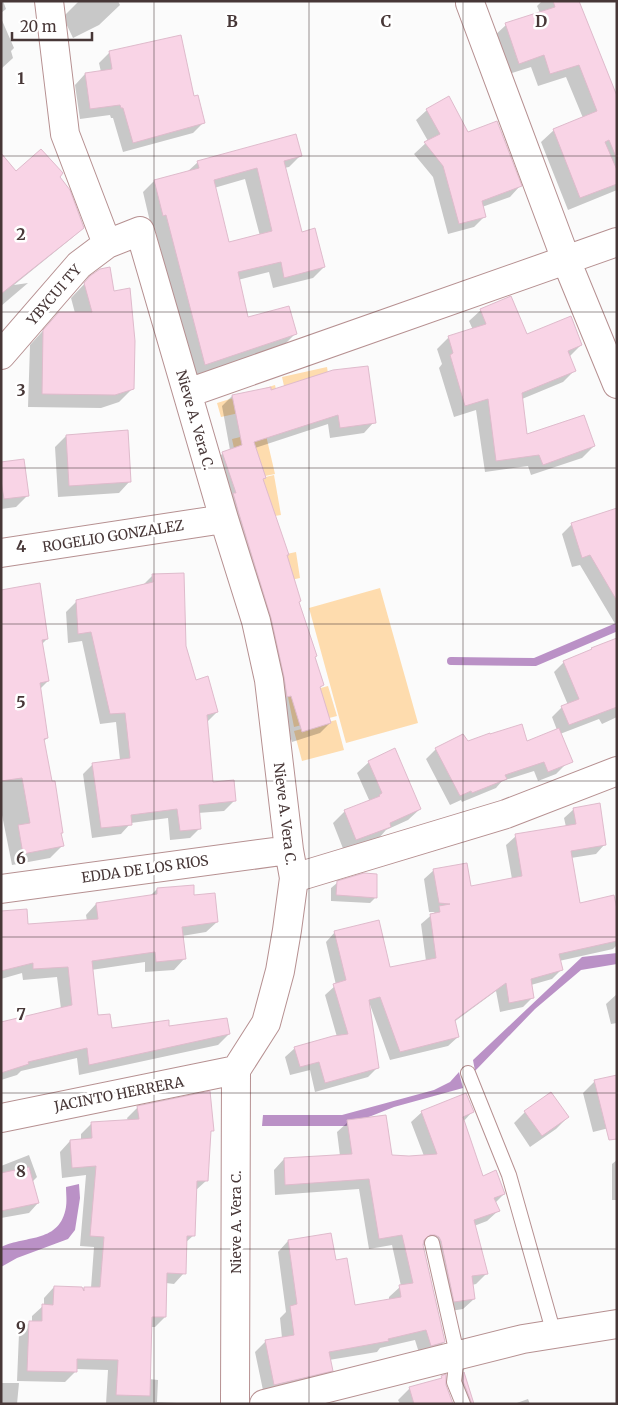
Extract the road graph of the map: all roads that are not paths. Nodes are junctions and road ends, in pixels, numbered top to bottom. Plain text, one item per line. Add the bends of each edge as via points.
1 (49, 1) edge
2 (470, 3) dead end
3 (140, 231) joint
4 (617, 242) edge
5 (107, 244) junction
6 (566, 260) junction
7 (1, 355) edge
8 (617, 384) edge
9 (188, 393) junction
10 (224, 518) junction
11 (1, 552) edge
12 (617, 771) edge
13 (289, 850) junction
14 (294, 878) junction
15 (1, 889) edge
16 (236, 1070) junction
17 (468, 1073) dead end
18 (1, 1118) edge
19 (432, 1243) dead end
20 (617, 1324) edge
21 (554, 1334) junction
22 (457, 1356) junction
23 (235, 1404) edge
24 (264, 1404) edge
25 (463, 1404) edge

1 - 5 street via 65,134
2 - 6 street
3 - 5 street, YBYCUI TY
3 - 9 street, Nieve A. Vera C.
4 - 6 street
5 - 7 street, YBYCUI TY via 80,264
6 - 8 street
6 - 9 street
9 - 10 street, Nieve A. Vera C.
10 - 11 street, ROGELIO GONZALEZ
10 - 13 street, Nieve A. Vera C. via 256,621 269,680
12 - 14 street via 506,814
13 - 14 street, Nieve A. Vera C.
13 - 15 street, EDDA DE LOS RIOS
14 - 16 street, Nieve A. Vera C. via 280,971 266,1023
16 - 18 street, JACINTO HERRERA
16 - 23 street, Nieve A. Vera C.
17 - 21 lane via 509,1175
19 - 22 lane
20 - 21 street
21 - 22 street
22 - 24 street
22 - 25 lane via 454,1382

